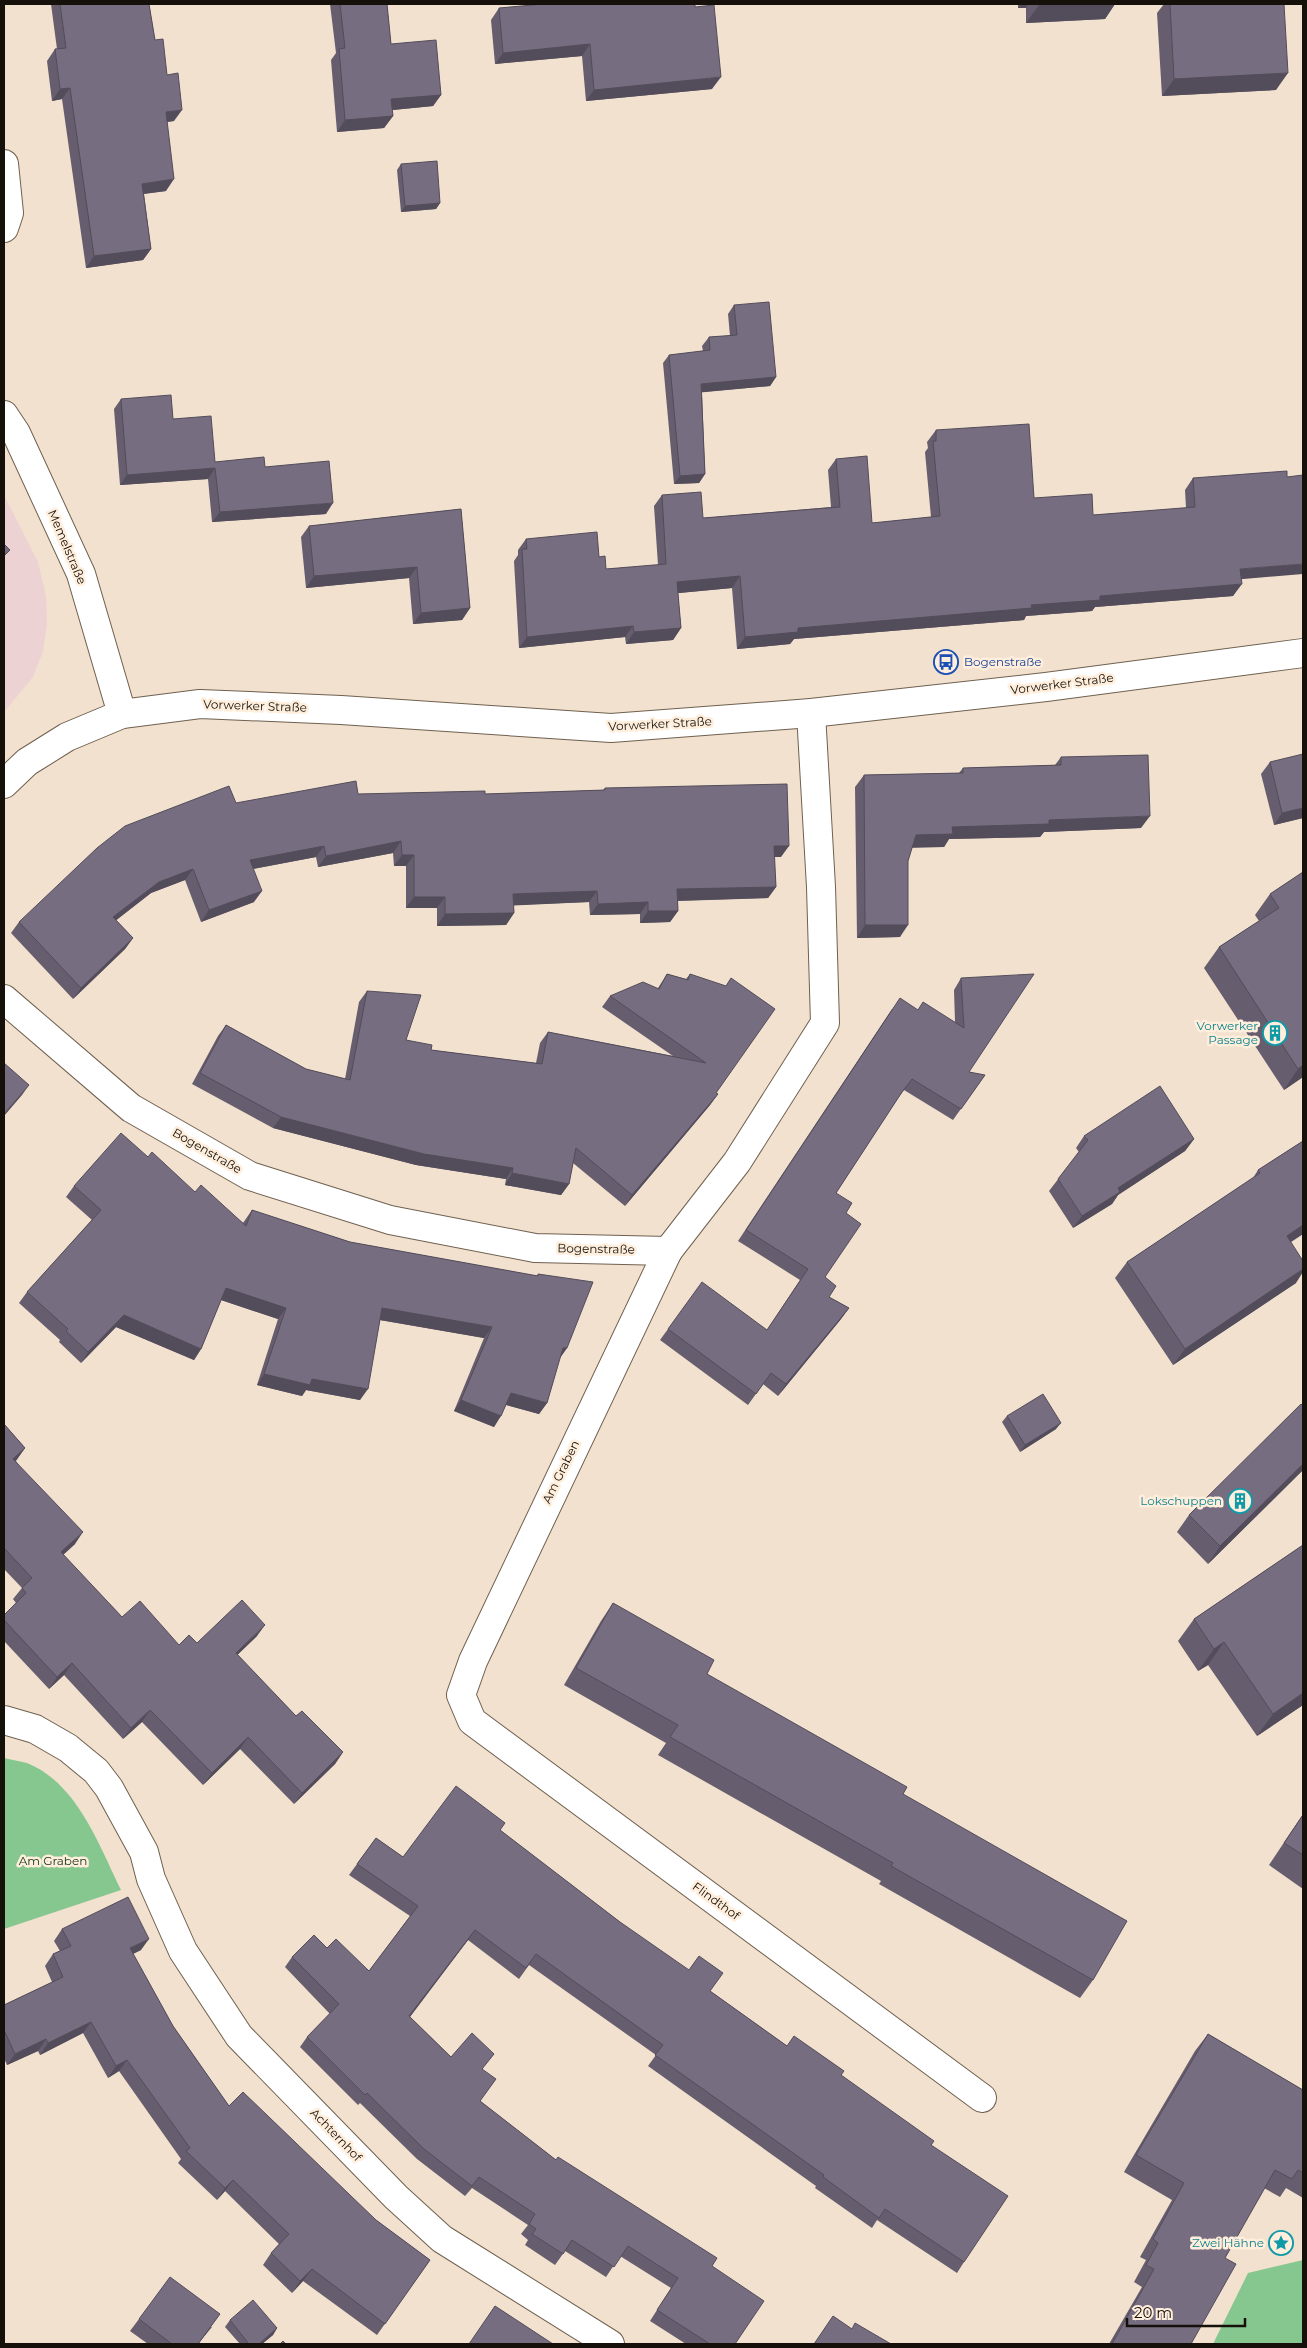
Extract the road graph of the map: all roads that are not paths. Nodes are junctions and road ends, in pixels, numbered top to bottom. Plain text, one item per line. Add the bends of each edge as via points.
1 (4, 164) edge
2 (4, 228) edge
3 (4, 416) edge
4 (1303, 653) edge
5 (811, 713) junction
6 (122, 714) junction
7 (4, 784) edge
8 (4, 999) edge
9 (668, 1251) junction
10 (461, 1695) joint
11 (4, 1720) edge
12 (982, 2098) dead end
13 (610, 2344) edge

1 - 2 street via 9,213
3 - 6 street, Memelstraße via 16,433 80,574
4 - 5 street, Vorwerker Straße
5 - 6 street, Vorwerker Straße via 611,728 487,718 210,704
5 - 9 street via 822,887 825,1023 737,1162
6 - 7 street, Vorwerker Straße via 68,737 27,762
8 - 9 street, Bogenstraße via 131,1108 250,1176 390,1220 535,1248
9 - 10 street, Am Graben via 477,1652
10 - 12 street, Flindthof via 472,1722
11 - 13 street, Achternhof via 34,1728 68,1748 96,1771 109,1788 144,1852 151,1879 183,1951 239,2036 396,2197 442,2239

